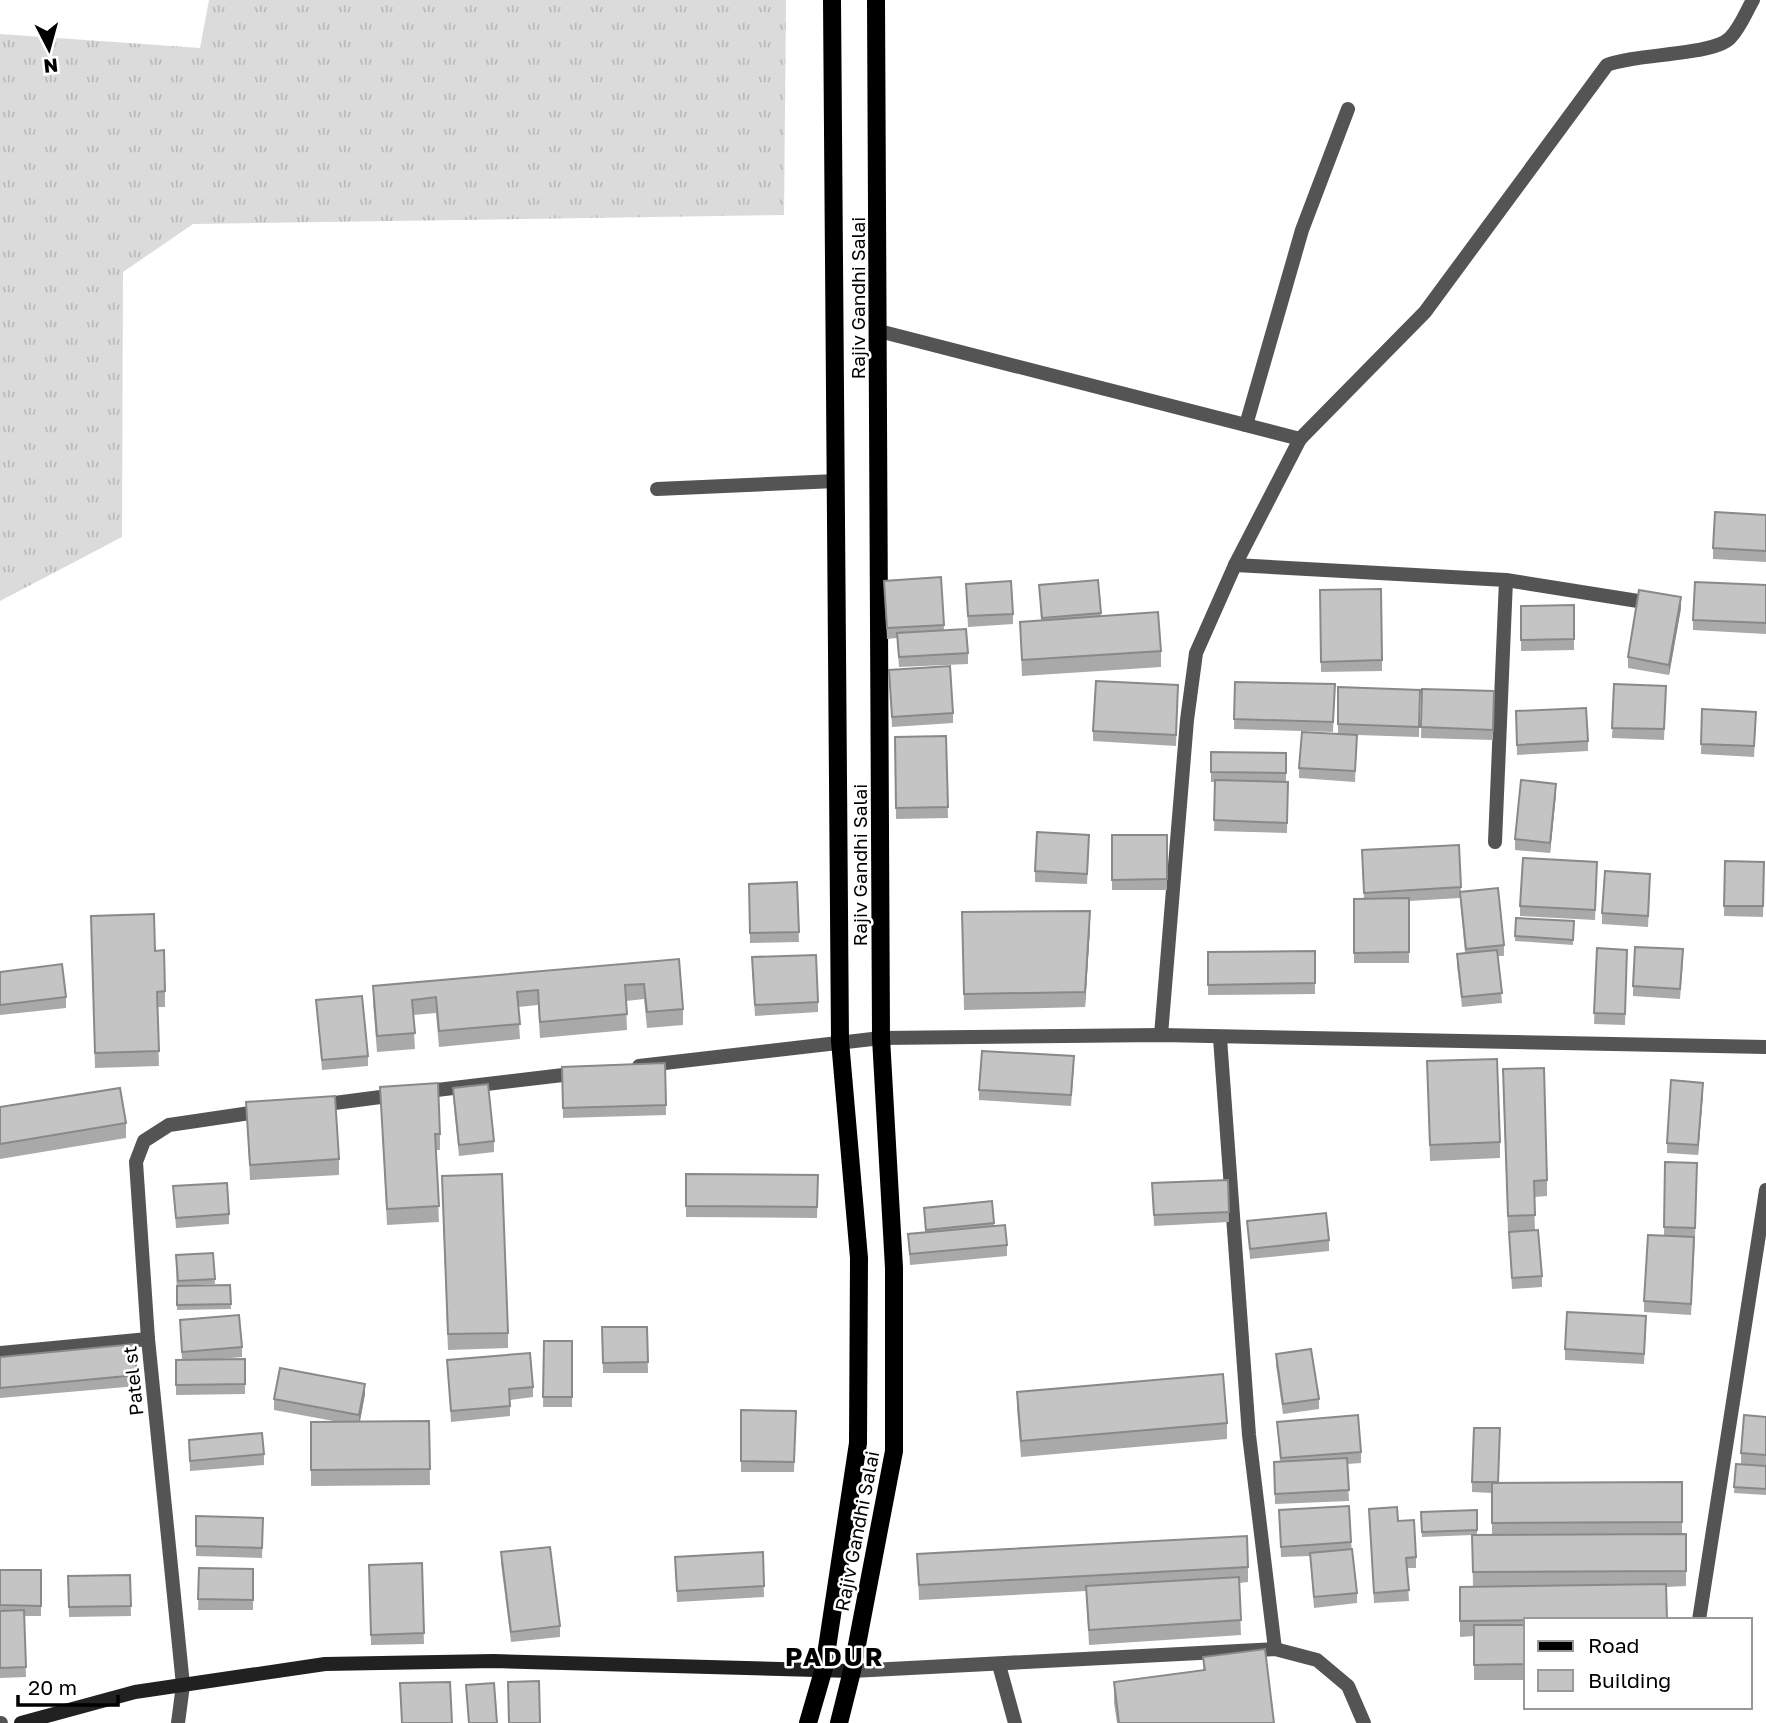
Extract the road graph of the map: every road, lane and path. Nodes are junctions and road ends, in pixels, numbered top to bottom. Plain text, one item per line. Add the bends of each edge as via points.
1 (832, 0) edge
2 (876, 0) edge
3 (1754, 0) edge
4 (1348, 109) dead end
5 (879, 331) junction
6 (1246, 425) junction
7 (1300, 439) junction
8 (836, 481) junction
9 (657, 489) dead end
10 (1236, 565) junction
11 (1506, 580) junction
12 (1638, 601) edge
13 (1495, 842) dead end
14 (1161, 1035) junction
15 (881, 1038) junction
16 (1220, 1038) junction
17 (840, 1041) junction
18 (1766, 1047) edge
19 (620, 1068) edge
20 (592, 1071) edge
21 (303, 1107) edge
22 (275, 1110) edge
23 (1766, 1190) edge
24 (148, 1339) junction
25 (0, 1353) edge
26 (1699, 1618) edge
27 (1275, 1649) junction
28 (999, 1665) junction
29 (824, 1668) junction
30 (852, 1671) junction
31 (183, 1685) junction
32 (21, 1723) edge
33 (178, 1723) edge
34 (808, 1723) edge
35 (839, 1723) edge
36 (1015, 1723) edge
37 (1364, 1723) edge

1 - 8 main road, Rajiv Gandhi Salai
2 - 5 main road, Rajiv Gandhi Salai
3 - 7 street via 1728,40 1715,47 1625,57 1607,65 1425,312
4 - 6 street via 1302,230
5 - 6 street
5 - 15 main road, Rajiv Gandhi Salai
6 - 7 street
7 - 10 street
8 - 9 street
8 - 17 main road, Rajiv Gandhi Salai
10 - 11 street
10 - 14 street via 1196,653
11 - 12 street
11 - 13 street
14 - 15 street
14 - 16 street
15 - 17 street
15 - 30 main road, Rajiv Gandhi Salai via 894,1268 894,1451
16 - 18 street
16 - 27 street via 1249,1435
17 - 19 street
17 - 29 main road, Rajiv Gandhi Salai via 859,1258 858,1443
20 - 21 street
22 - 24 street, Patel st via 169,1125 144,1141 136,1161
23 - 26 street
24 - 25 street
24 - 31 street, Patel st
27 - 28 street
27 - 37 street via 1317,1660 1348,1686
28 - 30 street
28 - 36 street
29 - 30 street
29 - 31 street via 495,1661 338,1664
29 - 34 main road, Rajiv Gandhi Salai
30 - 35 main road, Rajiv Gandhi Salai
31 - 32 street via 135,1692
31 - 33 street, Patel st

